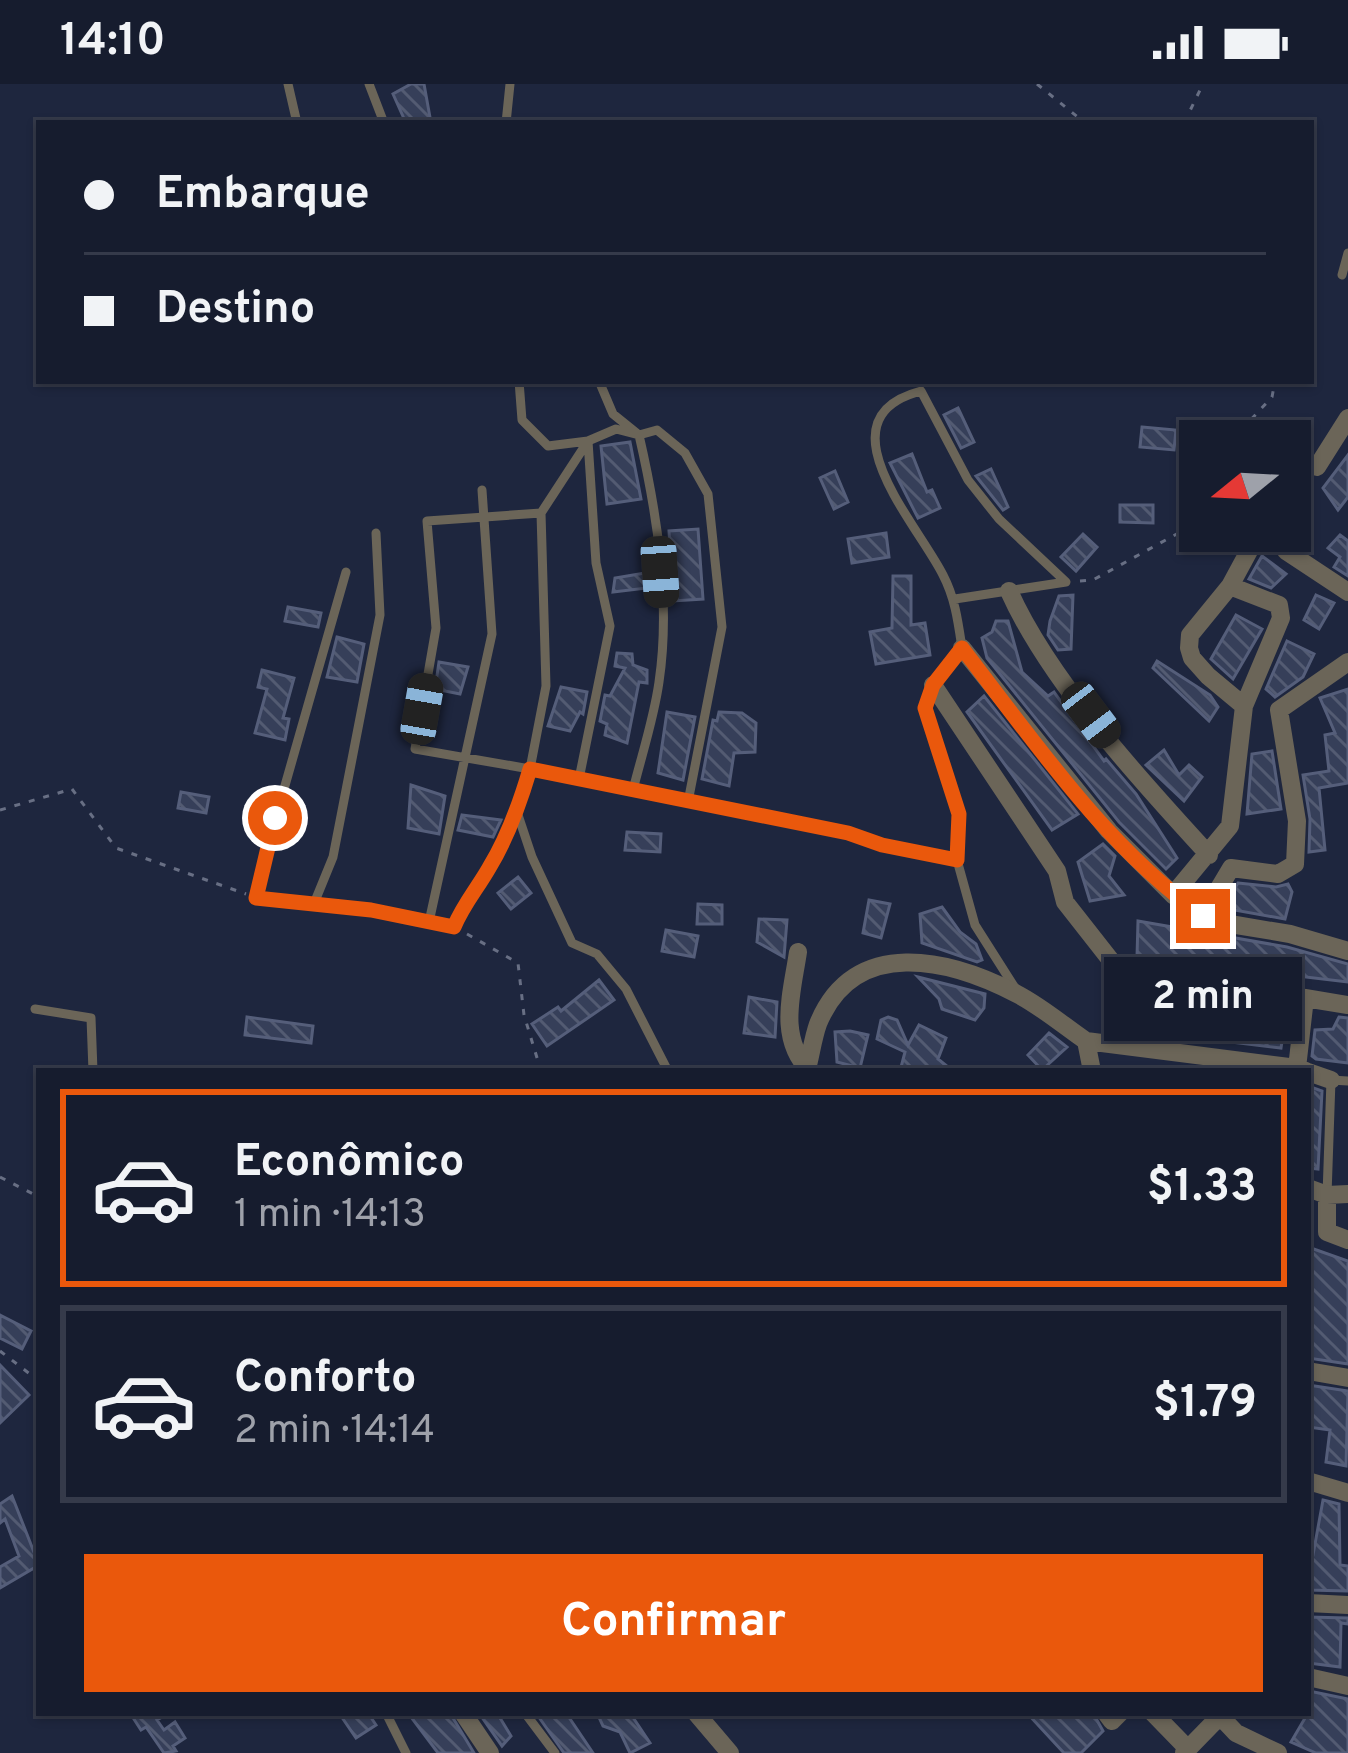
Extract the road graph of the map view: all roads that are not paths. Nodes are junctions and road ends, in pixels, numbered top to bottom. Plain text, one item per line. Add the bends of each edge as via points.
1 (288, 84) edge
2 (369, 84) edge
3 (509, 84) edge
4 (295, 120) edge
5 (383, 120) edge
6 (506, 120) edge
7 (1348, 253) edge
8 (1342, 275) dead end
9 (519, 384) edge
10 (599, 384) edge
11 (1348, 418) edge
12 (640, 435) junction
13 (588, 441) junction
14 (1317, 467) dead end
15 (482, 490) dead end
16 (541, 513) junction
17 (484, 517) junction
18 (376, 533) dead end
19 (1248, 552) edge
20 (1288, 552) edge
21 (346, 572) dead end
22 (1230, 586) junction
23 (1009, 591) junction
24 (1348, 592) edge
25 (955, 599) junction
26 (962, 648) junction
27 (1348, 662) edge
28 (933, 685) junction
29 (1244, 706) junction
30 (465, 758) junction
31 (530, 769) junction
32 (580, 779) junction
33 (633, 790) junction
34 (688, 802) junction
35 (518, 812) junction
36 (1208, 855) junction
37 (957, 860) junction
38 (1173, 895) junction
39 (313, 906) junction
40 (1203, 916) junction
41 (429, 922) junction
42 (1348, 951) edge
43 (799, 952) dead end
44 (1019, 995) junction
45 (1305, 998) junction
46 (1348, 1005) edge
47 (35, 1009) dead end
48 (1087, 1041) junction
49 (93, 1068) edge
50 (666, 1068) edge
51 (806, 1068) edge
52 (808, 1068) edge
53 (1092, 1068) edge
54 (1289, 1068) edge
55 (1304, 1068) edge
56 (1311, 1072) edge
57 (1340, 1081) edge
58 (1328, 1192) edge
59 (1348, 1240) edge
60 (1311, 1372) edge
61 (1348, 1378) edge
62 (1311, 1482) edge
63 (1348, 1493) edge
64 (1311, 1603) edge
65 (1348, 1605) edge
66 (1311, 1678) edge
67 (1348, 1686) edge
68 (388, 1716) edge
69 (465, 1716) edge
70 (527, 1716) edge
71 (699, 1716) edge
72 (1156, 1716) edge
73 (1220, 1716) edge
74 (1222, 1716) edge
75 (1248, 1747) edge
76 (1186, 1751) edge
77 (406, 1753) edge
78 (490, 1753) edge
79 (555, 1753) edge
80 (730, 1753) edge
81 (1278, 1753) edge

1 - 4 lane
2 - 5 lane
3 - 6 lane
7 - 8 lane
9 - 13 lane via 522,420 548,446
10 - 12 lane via 613,414
11 - 14 street
12 - 13 lane via 616,430
12 - 33 lane via 664,628
12 - 34 lane via 657,430 685,453 708,494 722,627
13 - 16 lane
13 - 32 lane via 596,562 610,626
15 - 17 lane
16 - 17 lane
16 - 31 lane via 546,686
17 - 30 lane via 492,634
17 - 30 lane via 427,521 436,628 415,749
18 - 39 lane via 380,615 333,857
19 - 22 street
20 - 24 street
21 - 39 lane via 256,898
22 - 29 street via 1190,635 1189,648
22 - 29 street via 1282,610
23 - 25 lane
23 - 25 lane via 1066,582 968,480 921,391 881,413 872,446
23 - 36 street via 1039,647
25 - 26 lane
26 - 28 lane
26 - 38 street via 1109,830
27 - 40 street via 1279,710 1297,820 1294,864 1278,874 1231,868
28 - 37 lane via 925,708 959,814
28 - 45 street via 1058,871 1065,902 1116,967
29 - 36 street via 1230,826
30 - 31 lane
30 - 41 lane
31 - 32 lane
31 - 35 lane
32 - 33 lane
33 - 34 lane
34 - 37 lane
35 - 41 lane via 454,927
35 - 50 lane via 572,943 597,954 626,989
36 - 38 street
37 - 44 lane via 975,925
38 - 40 street
39 - 41 lane
40 - 42 street
43 - 51 street via 788,1019
44 - 48 street
44 - 52 street via 918,961 869,965 819,1022
45 - 46 street
45 - 55 street
47 - 49 lane via 91,1018
48 - 53 street
48 - 54 street
56 - 57 street
57 - 58 lane
58 - 59 street via 1327,1232
60 - 61 street
62 - 63 street
64 - 65 street
66 - 67 street
68 - 77 lane
69 - 78 street
70 - 79 lane
71 - 80 street
72 - 76 street
73 - 76 street
74 - 75 street
75 - 81 street

